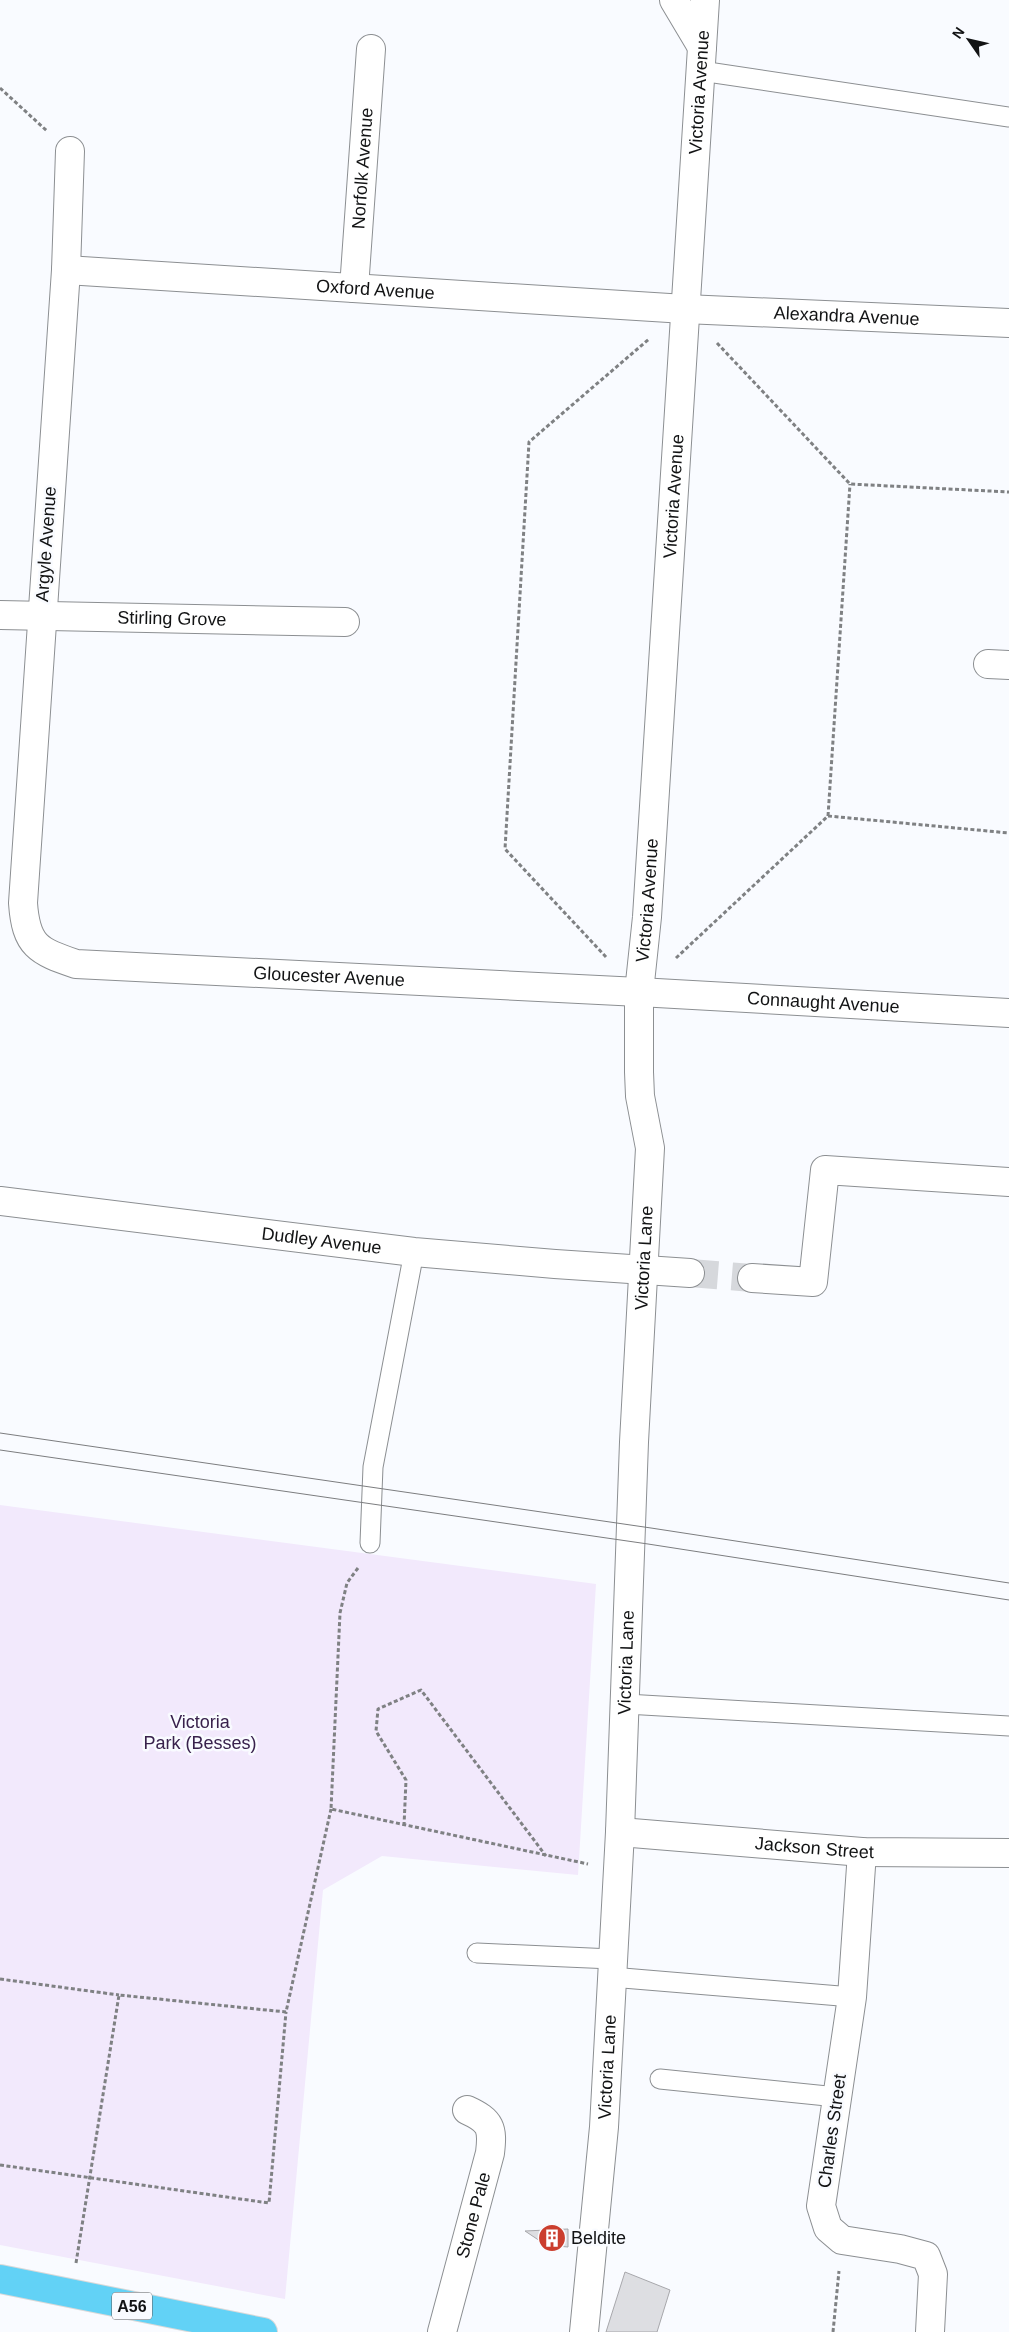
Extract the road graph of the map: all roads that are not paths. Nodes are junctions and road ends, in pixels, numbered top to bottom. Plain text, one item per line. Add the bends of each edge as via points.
1 (674, 0) edge
2 (705, 0) edge
3 (371, 49) dead end
4 (701, 59) junction
5 (1009, 117) edge
6 (70, 151) road end
7 (66, 270) junction
8 (354, 288) junction
9 (685, 309) junction
10 (1009, 323) edge
11 (0, 615) edge
12 (41, 618) junction
13 (345, 622) dead end
14 (29, 935) joint
15 (639, 992) junction
16 (1009, 1014) edge
17 (1009, 1182) edge
18 (0, 1201) edge
19 (414, 1252) junction
20 (644, 1269) junction
21 (690, 1273) tunnel mouth
22 (752, 1278) tunnel mouth
23 (370, 1543) road end
24 (626, 1704) junction
25 (1009, 1726) edge
26 (620, 1832) junction
27 (862, 1852) junction
28 (1009, 1853) edge
29 (477, 1953) dead end
30 (612, 1968) junction
31 (852, 1997) junction
32 (660, 2079) dead end
33 (837, 2097) junction
34 (467, 2110) dead end
35 (0, 2279) edge
36 (263, 2332) edge
37 (442, 2332) edge
38 (584, 2332) edge
39 (930, 2332) edge

1 - 4 street
2 - 4 street, Victoria Avenue
3 - 8 street, Norfolk Avenue
4 - 5 lane
4 - 9 street, Victoria Avenue
6 - 7 street, Argyle Avenue
7 - 8 street, Oxford Avenue
7 - 12 street, Argyle Avenue
8 - 9 street, Oxford Avenue
9 - 10 street, Alexandra Avenue
9 - 15 street, Victoria Avenue via 647,917
11 - 12 street, Stirling Grove
12 - 13 street, Stirling Grove
12 - 14 street, Argyle Avenue via 23,902
14 - 15 street, Gloucester Avenue via 46,954 76,964
15 - 16 street, Connaught Avenue
15 - 20 street, Victoria Lane via 640,1096 650,1148
17 - 22 street via 824,1170 813,1282
18 - 19 street, Dudley Avenue
19 - 20 street, Dudley Avenue
19 - 23 lane via 373,1467
20 - 21 street, Dudley Avenue
20 - 24 street, Victoria Lane via 634,1442
24 - 25 lane
24 - 26 street, Victoria Lane
26 - 27 street, Jackson Street
26 - 30 street, Victoria Lane
27 - 28 street, Jackson Street
27 - 31 street, Charles Street
29 - 30 lane
30 - 31 lane
30 - 38 street, Victoria Lane via 604,2127
31 - 33 street, Charles Street
32 - 33 lane
33 - 39 street, Charles Street via 821,2206 828,2228 842,2240 926,2256 934,2274
34 - 37 street, Stone Pale via 486,2120 492,2133 490,2153
35 - 36 highway, A56

